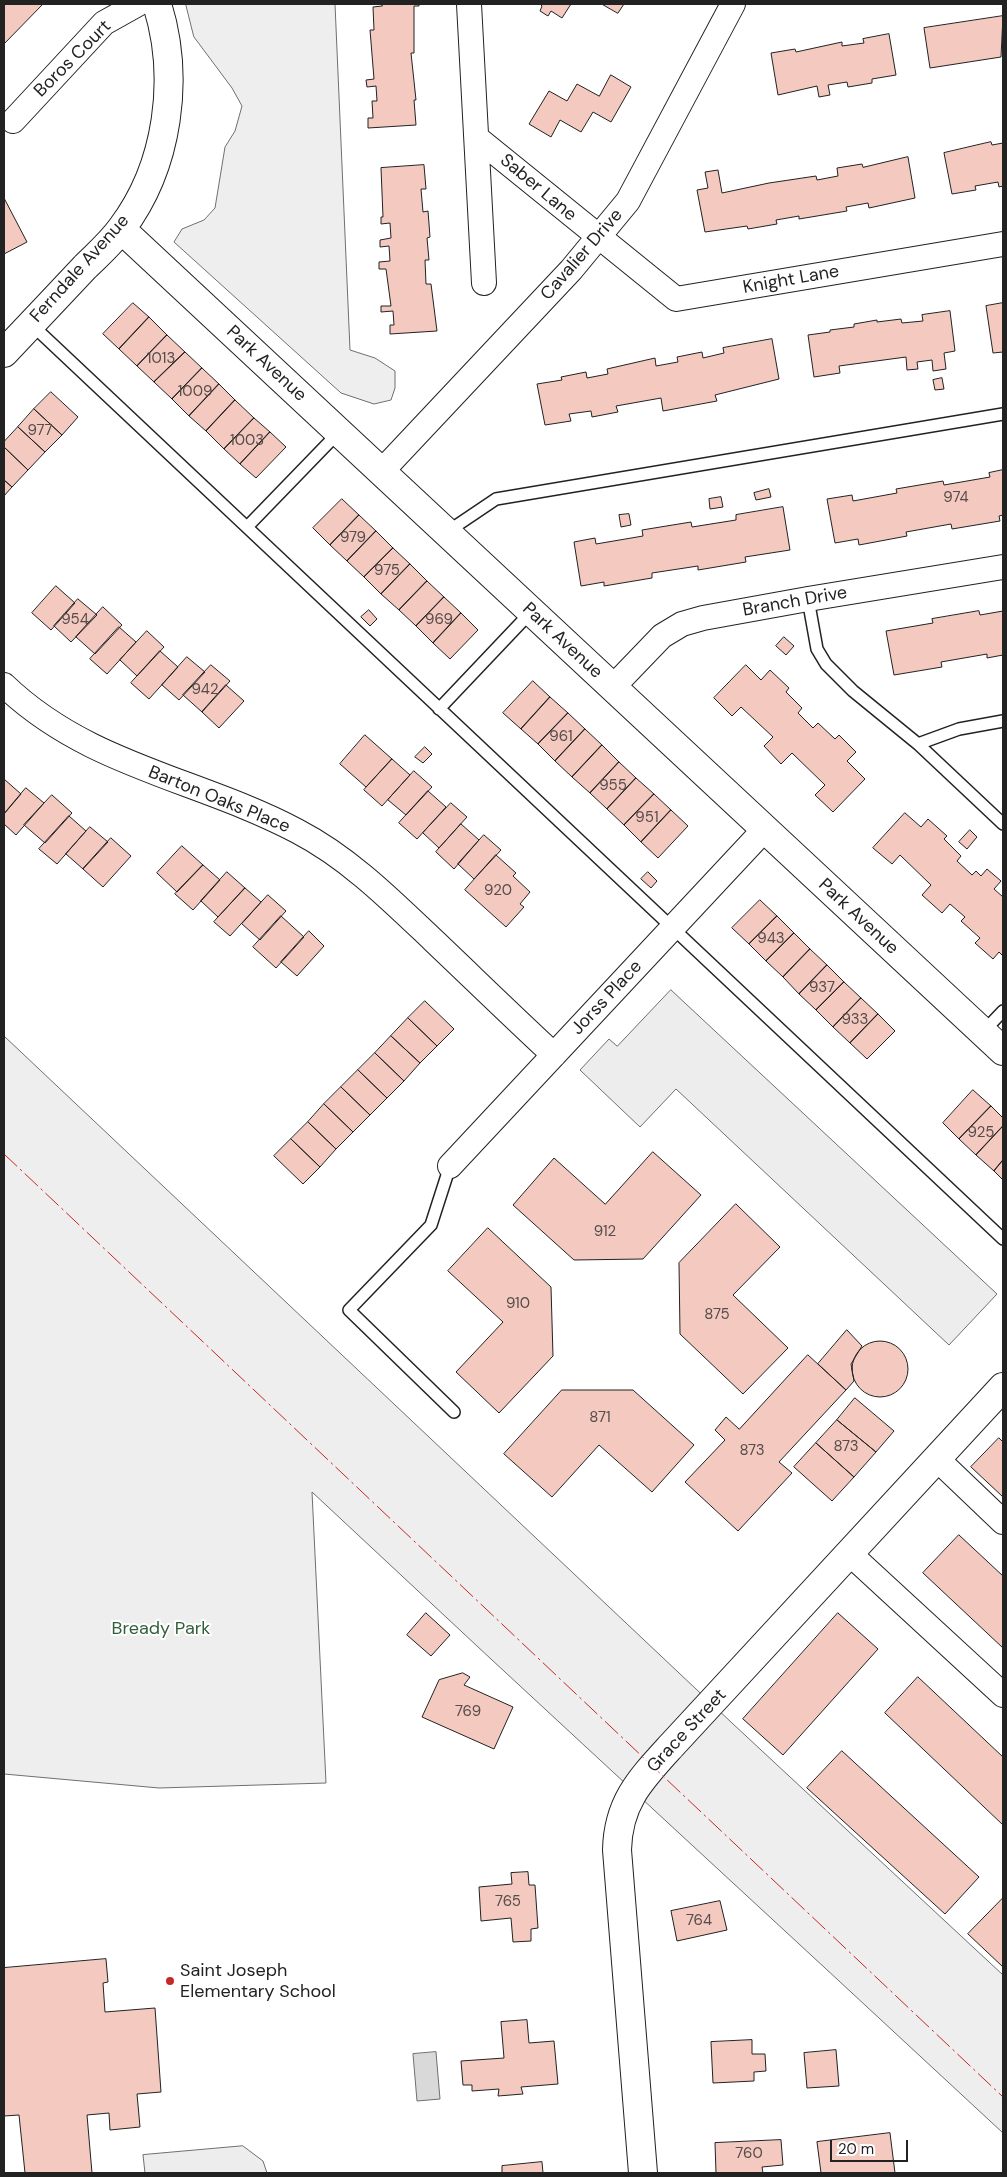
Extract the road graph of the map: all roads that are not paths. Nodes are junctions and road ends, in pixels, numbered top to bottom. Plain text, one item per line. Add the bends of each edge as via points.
1 (138, 4) edge
2 (157, 4) edge
3 (470, 4) edge
4 (733, 4) edge
5 (13, 121) dead end
6 (478, 138) junction
7 (121, 229) junction
8 (598, 238) junction
9 (1003, 244) edge
10 (484, 283) dead end
11 (32, 324) junction
12 (4, 353) edge
13 (1003, 414) edge
14 (338, 432) junction
15 (381, 472) junction
16 (247, 527) junction
17 (446, 533) junction
18 (1003, 566) edge
19 (808, 599) junction
20 (532, 612) junction
21 (4, 685) edge
22 (612, 688) junction
23 (439, 709) junction
24 (1003, 721) edge
25 (918, 744) junction
26 (1003, 824) edge
27 (764, 830) junction
28 (672, 928) junction
29 (1003, 1011) edge
30 (982, 1032) junction
31 (1003, 1051) edge
32 (554, 1055) junction
33 (450, 1166) joint
34 (1003, 1238) edge
35 (1003, 1387) edge
36 (454, 1412) dead end
37 (936, 1460) junction
38 (1003, 1522) edge
39 (849, 1553) junction
40 (1003, 1695) edge
41 (643, 2173) edge

1 - 5 street, Boros Court via 104,23
2 - 7 street, Ferndale Avenue via 165,29 168,61 167,114 142,194
3 - 6 street, Saber Lane
4 - 8 street, Cavalier Drive via 628,202
6 - 8 street, Saber Lane
6 - 10 street, Saber Lane
7 - 11 street, Ferndale Avenue
7 - 14 street, Park Avenue
8 - 9 street, Knight Lane via 676,299
8 - 15 street, Cavalier Drive
11 - 12 street, Ferndale Avenue
11 - 16 lane
13 - 17 lane via 496,499
14 - 15 street, Park Avenue
14 - 16 lane
15 - 17 street, Park Avenue
16 - 23 lane
17 - 20 street, Park Avenue
18 - 19 street, Branch Drive
19 - 22 street, Branch Drive via 682,624 662,636
19 - 25 lane via 817,649 826,664 853,691
20 - 22 street, Park Avenue
20 - 23 lane
21 - 32 street, Barton Oaks Place via 48,721 73,736 152,773 252,809 299,832 342,859 385,895
22 - 27 street, Park Avenue
23 - 28 lane
24 - 25 lane via 959,729
25 - 26 lane
27 - 28 street, Jorss Place
27 - 30 street, Park Avenue
28 - 32 street, Jorss Place
28 - 34 lane
29 - 30 lane
30 - 31 street, Park Avenue
32 - 33 street, Jorss Place
33 - 36 lane via 431,1225 349,1310
35 - 37 street, Grace Street
37 - 38 street
37 - 39 street, Grace Street
39 - 40 street
39 - 41 street, Grace Street via 636,1786 624,1808 617,1834 617,1850

